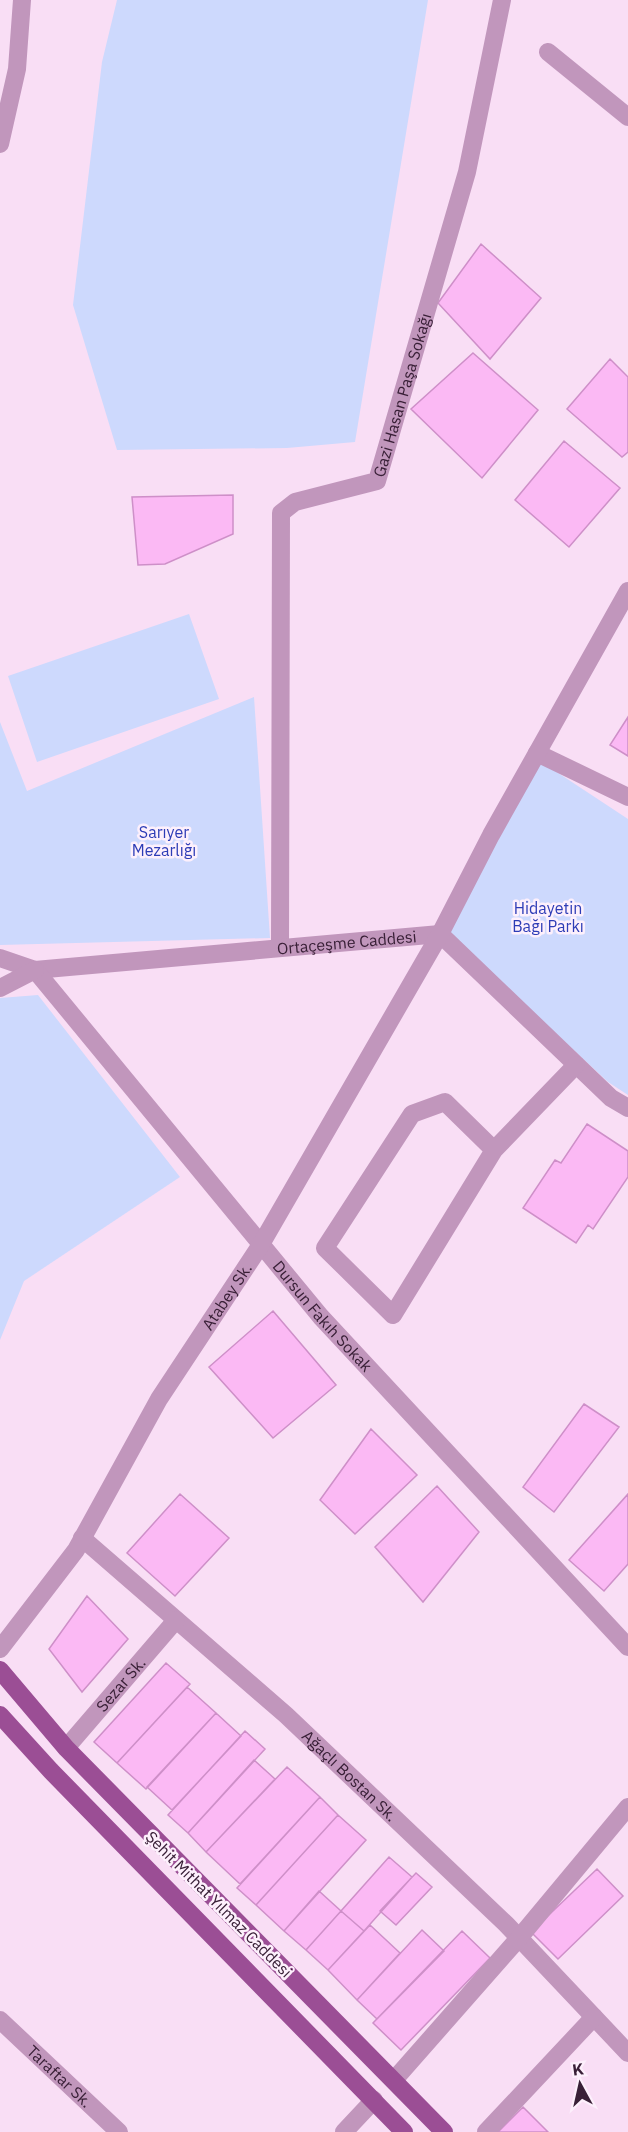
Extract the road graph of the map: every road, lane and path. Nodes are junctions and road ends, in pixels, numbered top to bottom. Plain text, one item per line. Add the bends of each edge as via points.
1 (22, 0) edge
2 (502, 0) edge
3 (548, 52) dead end
4 (628, 117) edge
5 (0, 144) edge
6 (628, 591) edge
7 (537, 753) junction
8 (628, 797) edge
9 (440, 934) junction
10 (280, 947) junction
11 (0, 958) edge
12 (35, 970) junction
13 (0, 988) edge
14 (576, 1065) junction
15 (628, 1108) edge
16 (494, 1150) junction
17 (260, 1246) junction
18 (82, 1538) junction
19 (176, 1620) junction
20 (628, 1647) edge
21 (0, 1649) edge
22 (0, 1670) edge
23 (0, 1715) edge
24 (66, 1748) junction
25 (628, 1807) edge
26 (519, 1938) junction
27 (594, 2017) junction
28 (0, 2020) edge
29 (628, 2053) edge
30 (394, 2080) junction
31 (374, 2100) junction
32 (119, 2132) edge
33 (344, 2132) edge
34 (404, 2132) edge
35 (444, 2132) edge
36 (486, 2132) edge

1 - 5 street via 17,69
2 - 10 street, Gazi Hasan Paşa Sokağı via 467,172 377,481 295,502 281,513
3 - 4 street
6 - 7 street, Atabey Sk.
7 - 8 street
7 - 9 street, Atabey Sk.
9 - 10 street, Ortaçeşme Caddesi
9 - 14 street, Ortaçeşme Caddesi
9 - 17 street, Atabey Sk.
10 - 12 street, Ortaçeşme Caddesi
11 - 12 street, Ortaçeşme Caddesi
12 - 13 street
12 - 17 street, Dursun Fakıh Sokak
14 - 15 street, Ortaçeşme Caddesi via 611,1098
14 - 16 street
16 - 16 street via 445,1102 412,1114 325,1248 393,1315
17 - 18 street, Atabey Sk. via 159,1399
17 - 20 street, Dursun Fakıh Sokak via 321,1317
18 - 19 street, Ağaçlı Bostan Sk.
18 - 21 street, Atabey Sk.
19 - 24 street, Sezar Sk.
19 - 26 street, Ağaçlı Bostan Sk. via 286,1716
22 - 24 main road, Şehit Mithat Yılmaz Caddesi
23 - 31 main road, Şehit Mithat Yılmaz Caddesi
24 - 30 main road, Şehit Mithat Yılmaz Caddesi
25 - 26 street
26 - 27 street, Ağaçlı Bostan Sk.
26 - 30 street
27 - 29 street, Ağaçlı Bostan Sk.
27 - 36 street
28 - 32 street, Taraftar Sk.
30 - 35 main road, Şehit Mithat Yılmaz Caddesi
31 - 33 street
31 - 34 main road, Şehit Mithat Yılmaz Caddesi

